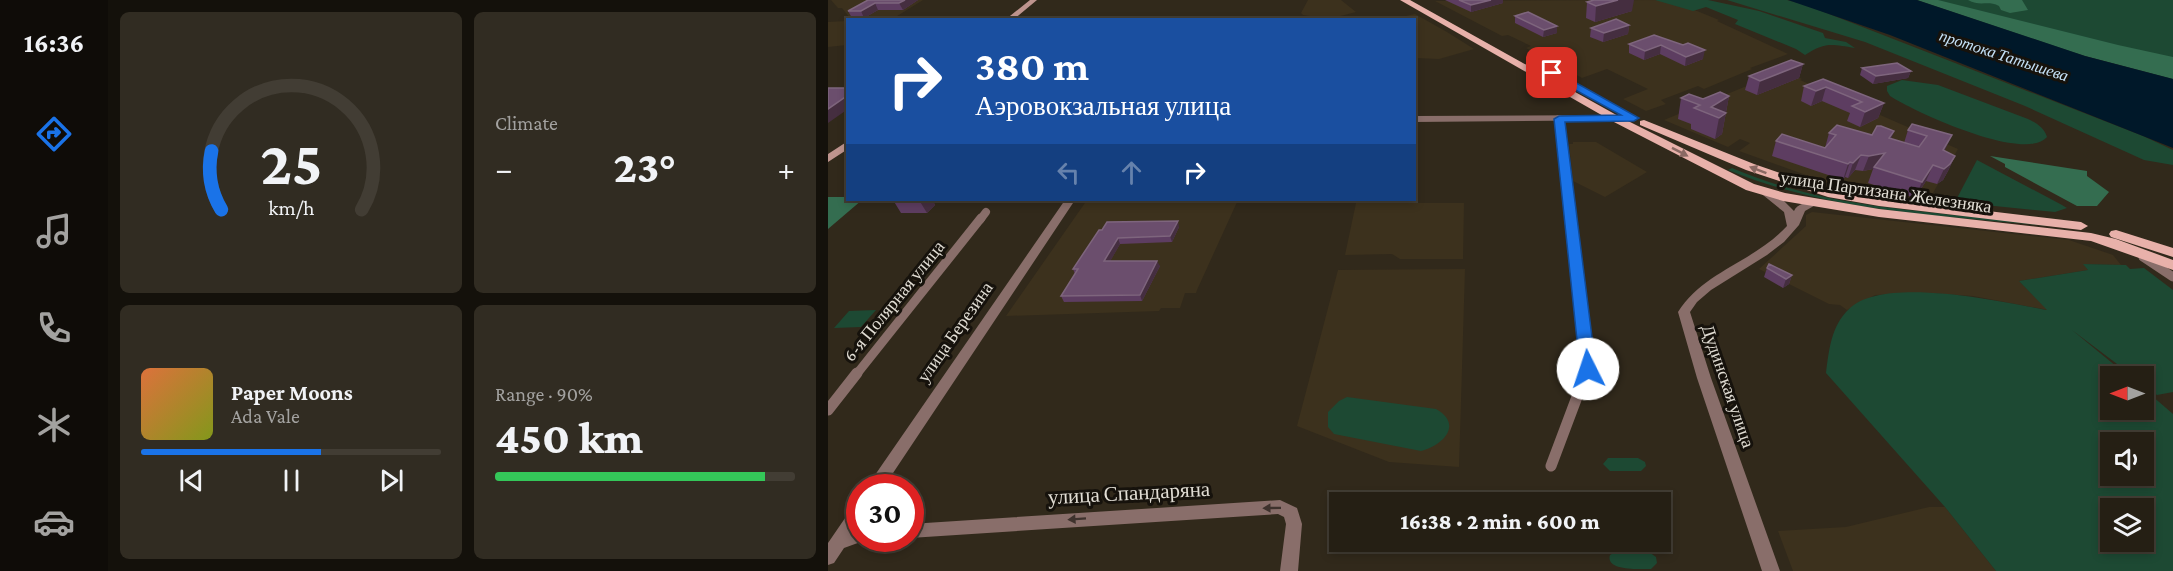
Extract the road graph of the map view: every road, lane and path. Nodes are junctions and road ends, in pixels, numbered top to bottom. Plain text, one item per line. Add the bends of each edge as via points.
1 (1034, 0) edge
2 (1404, 0) edge
3 (1420, 0) edge
4 (1011, 18) edge
5 (1494, 41) junction
6 (1483, 45) junction
7 (1634, 118) junction
8 (1416, 119) edge
9 (1559, 119) junction
10 (1616, 119) junction
11 (846, 146) edge
12 (1726, 157) junction
13 (828, 159) edge
14 (1706, 166) junction
15 (1763, 191) junction
16 (1069, 201) edge
17 (1814, 203) junction
18 (986, 212) dead end
19 (1792, 225) junction
20 (2131, 249) junction
21 (2173, 253) edge
22 (2173, 265) edge
23 (2173, 277) edge
24 (828, 410) edge
25 (1551, 466) dead end
26 (884, 474) edge
27 (846, 530) edge
28 (924, 530) edge
29 (846, 539) edge
30 (838, 542) junction
31 (828, 557) edge
32 (1289, 571) edge
33 (1771, 571) edge

1 - 4 main road
2 - 6 main road, улица Партизана Железняка
3 - 5 main road, улица Партизана Железняка
5 - 6 main road
5 - 7 main road, улица Партизана Железняка
6 - 10 main road, улица Партизана Железняка
7 - 10 street, улица Партизана Железняка
7 - 12 main road, улица Партизана Железняка
8 - 9 street
9 - 10 street
9 - 25 street via 1588,369
10 -> 14 main road, улица Партизана Железняка
11 - 13 main road
12 - 14 main road via 1702,156 1700,161
21 -> 12 main road, улица Партизана Железняка via 2086,226 1828,194
14 - 15 main road, улица Партизана Железняка
15 - 17 main road, улица Партизана Железняка
15 - 19 street via 1790,210
16 - 26 street, улица Березина
17 - 19 street via 1800,209
17 - 20 main road, улица Партизана Железняка via 2070,234
18 - 24 street, 6-я Полярная улица
19 - 33 street, Дудинская улица via 1787,234 1750,261 1694,296 1684,312
20 - 22 main road, улица Партизана Железняка
20 - 23 street
27 - 30 street
32 -> 28 street, улица Спандаряна via 1294,524 1291,513 1280,507
29 - 30 street
30 - 31 street

